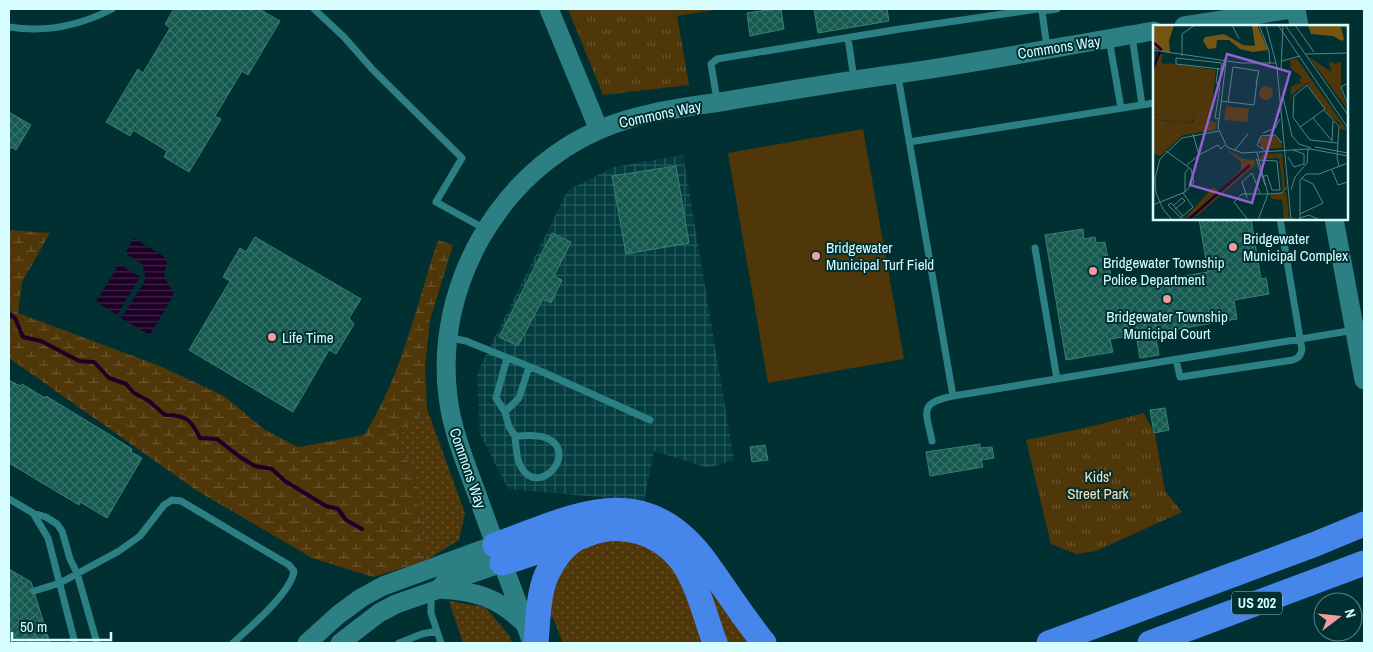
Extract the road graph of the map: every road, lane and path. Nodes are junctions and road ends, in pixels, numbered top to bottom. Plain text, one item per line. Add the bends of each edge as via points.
1 (112, 9) edge
2 (314, 9) edge
3 (549, 9) edge
4 (1057, 9) edge
5 (1291, 9) edge
6 (1296, 9) edge
7 (1042, 11) junction
8 (1190, 25) edge
9 (1299, 25) edge
10 (9, 27) edge
11 (1153, 31) edge
12 (1132, 35) junction
13 (848, 38) junction
14 (1109, 39) junction
15 (1047, 49) junction
16 (898, 74) junction
17 (854, 79) junction
18 (717, 102) junction
19 (1153, 103) edge
20 (1142, 105) junction
21 (1121, 108) junction
22 (599, 130) junction
23 (909, 142) junction
24 (1280, 220) edge
25 (1334, 220) edge
26 (485, 229) junction
27 (1035, 248) dead end
28 (1355, 330) junction
29 (448, 337) junction
30 (1300, 339) junction
31 (507, 358) junction
32 (1176, 359) junction
33 (529, 367) junction
34 (1057, 380) junction
35 (1364, 380) edge
36 (953, 396) junction
37 (505, 412) junction
38 (650, 420) dead end
39 (515, 436) junction
40 (932, 440) dead end
41 (9, 498) edge
42 (33, 513) junction
43 (1364, 524) edge
44 (1364, 537) edge
45 (574, 539) junction
46 (1313, 545) junction
47 (498, 554) junction
48 (1364, 563) edge
49 (77, 573) junction
50 (60, 584) junction
51 (435, 590) junction
52 (34, 591) dead end
53 (437, 631) junction
54 (531, 634) edge
55 (75, 643) edge
56 (97, 643) edge
57 (232, 643) edge
58 (307, 643) edge
59 (340, 643) edge
60 (399, 643) edge
61 (441, 643) edge
62 (532, 643) edge
63 (715, 643) edge
64 (764, 643) edge
65 (1049, 643) edge
66 (1150, 643) edge

1 - 10 lane via 63,27 35,30
2 - 26 lane via 462,158 436,202
3 - 22 street
4 - 7 lane
5 - 8 street
6 - 9 street
7 - 13 lane via 1038,9
7 - 15 lane
11 - 12 street, Commons Way
12 - 14 street, Commons Way
12 - 20 lane
13 - 17 lane
13 - 18 lane via 717,59 711,64
14 - 15 street, Commons Way
14 - 21 lane
15 - 16 street, Commons Way
16 - 17 street, Commons Way
16 - 23 lane
17 - 18 street, Commons Way
18 - 22 street, Commons Way via 636,117
19 - 20 lane
20 - 21 lane
21 - 23 lane
22 - 26 street, Commons Way via 539,168 516,190
23 - 36 lane
24 - 30 lane
25 - 28 street
26 - 29 street, Commons Way via 460,283
27 - 34 lane
28 - 30 lane
28 - 35 street
29 - 31 lane
29 - 47 street, Commons Way via 447,381 451,413 466,466
30 - 32 lane
30 - 32 lane via 1301,354 1293,360 1180,377
31 - 33 lane
31 - 37 lane via 496,398
32 - 34 lane
33 - 37 lane via 518,398
33 - 38 lane
34 - 36 lane
36 - 40 lane via 935,400 927,409
37 - 39 lane
39 - 39 lane via 520,466 525,473 541,477 555,469 558,452 548,438
41 - 42 lane
42 - 49 lane via 57,524
42 - 50 lane via 48,538
43 - 46 highway
44 - 46 highway, US 202 via 1329,550
45 - 47 highway via 519,558
45 - 54 highway via 558,556 546,577
45 - 63 highway via 595,531 622,528 648,534 666,545 682,561
46 - 65 highway, US 202
47 - 51 street
47 - 54 street, Commons Way
47 - 58 street via 383,586 338,615
47 - 64 highway via 560,522 591,512 634,510 649,515 672,526 692,545
48 - 66 highway, US 202
49 - 50 lane
49 - 56 lane
49 - 57 lane via 140,536 172,500 181,501 290,565 294,571 276,601
50 - 52 lane
50 - 55 lane
51 - 53 lane via 431,613
51 - 54 street via 462,590 490,598 502,604
51 - 59 street via 379,613
53 - 60 lane
53 - 61 lane
54 - 62 street, Commons Way

